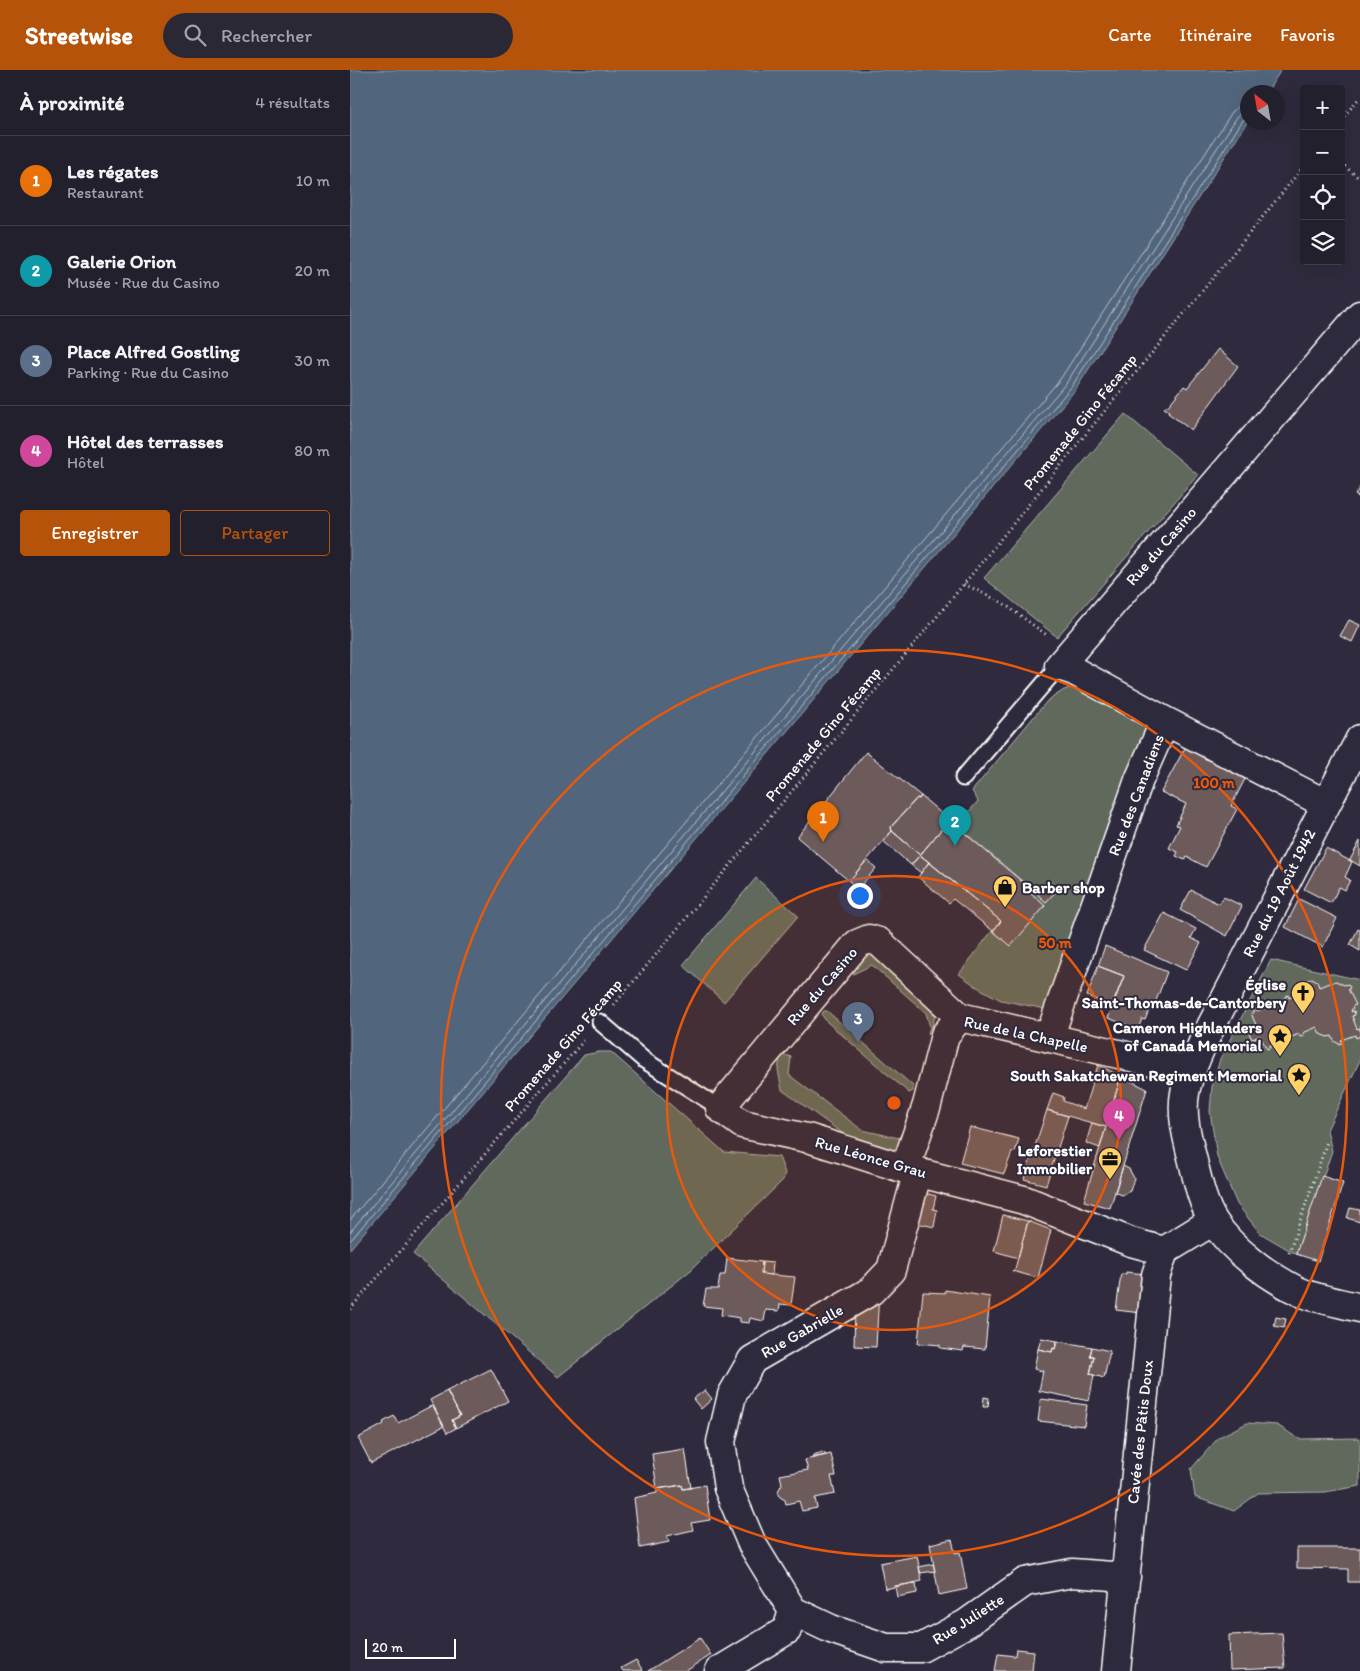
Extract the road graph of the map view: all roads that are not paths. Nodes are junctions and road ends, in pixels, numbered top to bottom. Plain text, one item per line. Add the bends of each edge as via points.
1 (1360, 315) edge
2 (1065, 658) junction
3 (1166, 721) junction
4 (1360, 739) edge
5 (963, 778) dead end
6 (1326, 804) junction
7 (960, 1017) junction
8 (600, 1022) road end
9 (1048, 1038) junction
10 (1191, 1071) junction
11 (720, 1108) junction
12 (912, 1170) junction
13 (1213, 1221) junction
14 (1164, 1251) junction
15 (1360, 1308) edge
16 (1126, 1577) junction
17 (793, 1611) junction
18 (719, 1671) edge
19 (1116, 1671) edge

1 - 2 street, Rue du Casino
2 - 3 street via 1074,671
2 - 5 lane, Rue du Casino
3 - 6 street
3 - 9 street, Rue des Canadiens via 1139,780
4 - 6 street, Rue du 19 Août 1942
6 - 10 street, Rue du 19 Août 1942
7 - 9 street, Rue de la Chapelle
7 - 11 street, Rue du Casino via 879,942 869,939 857,944
7 - 12 street, Rue de la Chapelle via 945,1035
8 - 11 lane, Rue Léonce Grau via 644,1060
9 - 10 street, Rue de la Chapelle
10 - 13 street, Rue du 19 Août 1942 via 1184,1095 1184,1121 1200,1188
11 - 12 street, Rue Léonce Grau via 742,1124 811,1140
12 - 14 street, Rue Léonce Grau via 1024,1200 1131,1242
12 - 17 street, Rue Gabrielle via 891,1270 871,1291 752,1360 732,1395 721,1442 728,1488 752,1544
13 - 14 street
13 - 15 street, Rue du 19 Août 1942 via 1237,1249 1274,1277 1300,1292
14 - 16 street, Cavée des Pâtis Doux via 1156,1275
16 - 17 street, Rue Juliette via 1072,1573 1025,1582 967,1623 921,1648 886,1648 831,1630
16 - 19 street, Cavée des Pâtis Doux
17 - 18 street via 787,1630

